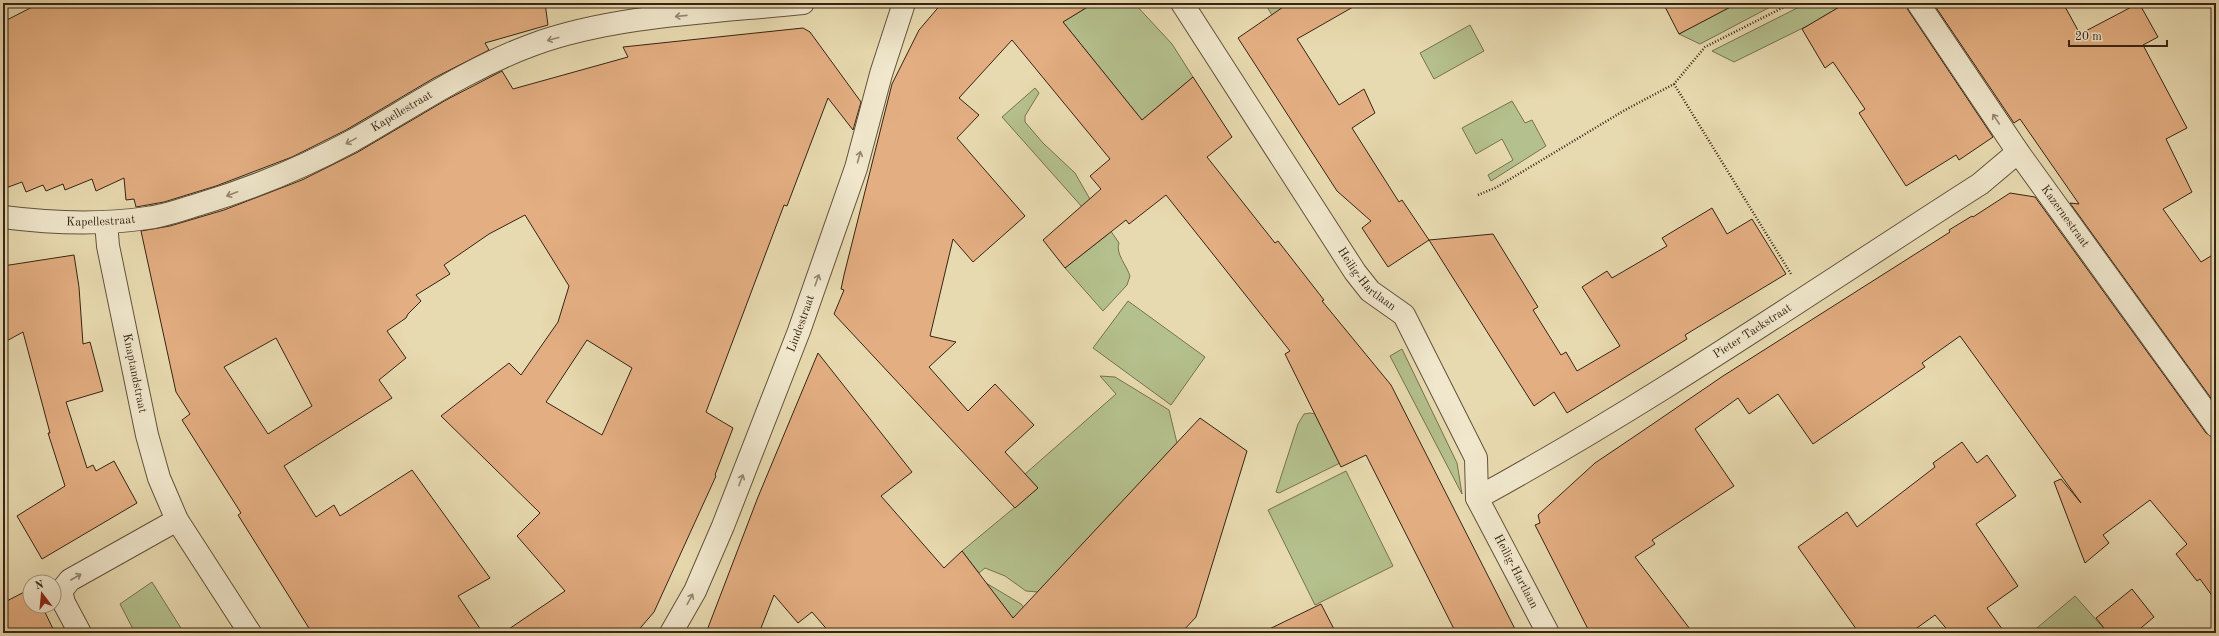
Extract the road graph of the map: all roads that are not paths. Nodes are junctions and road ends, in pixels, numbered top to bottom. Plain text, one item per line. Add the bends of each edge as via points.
1 (803, 3) edge
2 (904, 3) edge
3 (1182, 3) edge
4 (1918, 3) edge
5 (2018, 152) junction
6 (3, 217) edge
7 (106, 222) junction
8 (2216, 426) edge
9 (1478, 498) junction
10 (177, 520) junction
11 (80, 633) edge
12 (250, 633) edge
13 (671, 633) edge
14 (1548, 633) edge

1 -> 7 street, Kapellestraat via 626,22 534,44 502,56 449,84 310,163 222,198 148,218
13 -> 2 street, Lindestraat via 695,590 723,526 799,331 856,168 881,74
3 - 9 street, Heilig-Hartlaan via 1355,272 1370,291 1404,315 1476,458
5 -> 4 street, Kazernestraat
5 - 8 street, Kazernestraat
5 - 9 street, Pieter Tackstraat via 1980,184 1682,378
6 - 7 street, Kapellestraat
7 - 10 street, Knaptandstraat via 108,246 147,435 159,478
9 - 14 street, Heilig-Hartlaan
11 -> 10 street via 64,603 62,591 70,580
10 - 12 street, Knaptandstraat

